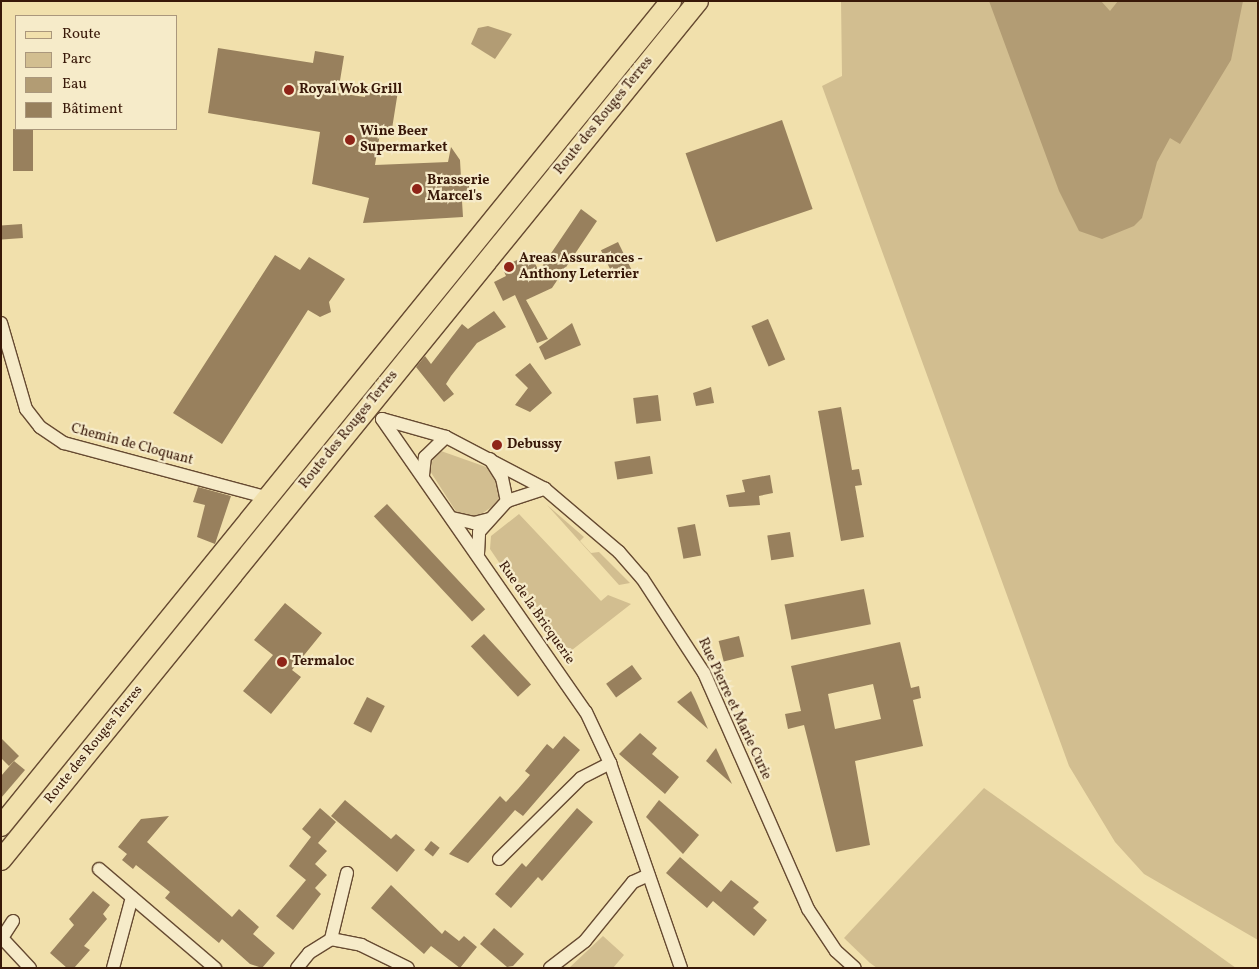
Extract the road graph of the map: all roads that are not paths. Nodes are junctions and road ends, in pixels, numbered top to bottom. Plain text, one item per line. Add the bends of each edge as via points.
1 (671, 1) edge
2 (698, 1) edge
3 (1, 324) edge
4 (368, 407) junction
5 (446, 437) junction
6 (488, 457) junction
7 (423, 475) junction
8 (545, 489) junction
9 (269, 498) junction
10 (507, 501) junction
11 (452, 518) junction
12 (490, 519) junction
13 (478, 555) junction
14 (610, 763) junction
15 (1, 826) edge
16 (498, 859) dead end
17 (1, 860) edge
18 (100, 869) dead end
19 (347, 873) dead end
20 (649, 875) junction
21 (132, 897) junction
22 (12, 921) dead end
23 (331, 939) junction
24 (30, 968) edge
25 (112, 968) edge
26 (215, 968) edge
27 (297, 968) edge
28 (408, 968) edge
29 (550, 968) edge
30 (681, 968) edge
31 (854, 968) edge

1 - 4 main road, Route des Rouges Terres
2 - 4 main road, Route des Rouges Terres
3 - 9 street, Chemin de Cloquant via 26,409 40,427 64,443
4 - 5 street, Rue Pierre et Marie Curie
4 - 7 street, Rue de la Bricquerie
4 - 9 main road, Route des Rouges Terres
4 - 17 main road, Route des Rouges Terres
5 - 6 street, Rue Pierre et Marie Curie
5 - 7 street via 425,457
6 - 8 street, Rue Pierre et Marie Curie
6 - 10 street via 502,478
7 - 11 street, Rue de la Bricquerie
8 - 10 street
8 - 31 street, Rue Pierre et Marie Curie via 619,552 685,638 808,909 836,951
9 - 15 main road, Route des Rouges Terres
10 - 12 street
11 - 12 street via 474,523
11 - 13 street, Rue de la Bricquerie
12 - 13 street via 479,532
13 - 14 street, Rue de la Bricquerie via 586,712
14 - 16 street via 581,778
14 - 20 street, Rue de la Bricquerie
18 - 21 street
19 - 23 street
20 - 29 street via 633,882 585,942
20 - 30 street, Rue de la Bricquerie
21 - 25 street
21 - 26 street
22 - 24 street via 2,938
23 - 27 street via 309,953
23 - 28 street via 361,945

